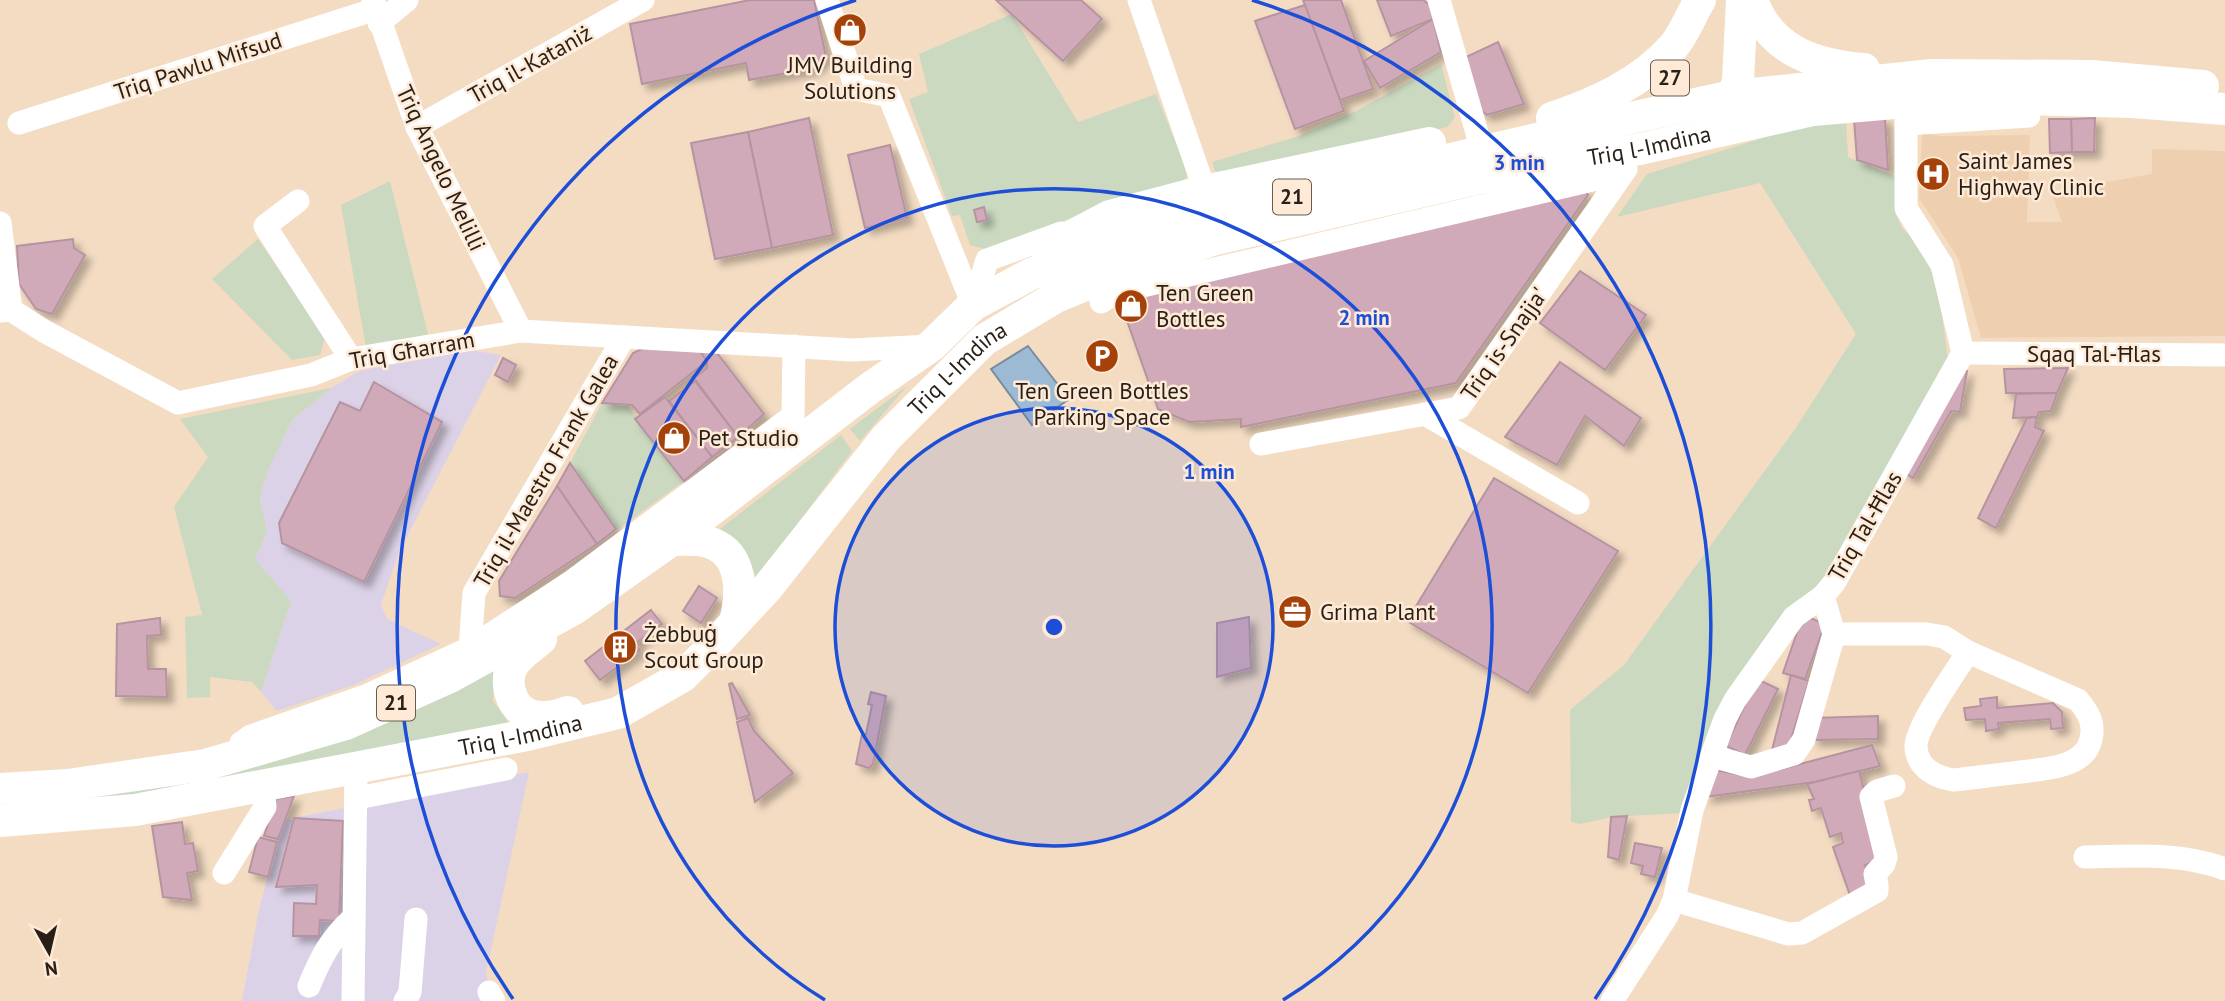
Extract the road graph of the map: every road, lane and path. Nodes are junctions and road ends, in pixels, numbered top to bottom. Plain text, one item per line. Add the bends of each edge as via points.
1 (407, 0) edge
2 (643, 0) edge
3 (827, 0) edge
4 (1139, 0) edge
5 (1439, 0) edge
6 (1700, 0) edge
7 (1717, 0) edge
8 (1742, 0) edge
9 (1752, 0) edge
10 (376, 10) edge
11 (1932, 75) junction
12 (2225, 87) edge
13 (1735, 92) junction
14 (2225, 109) edge
15 (1906, 113) junction
16 (19, 123) dead end
17 (1594, 126) junction
18 (417, 127) junction
19 (1477, 133) junction
20 (1631, 150) junction
21 (1480, 178) junction
22 (1206, 191) junction
23 (298, 201) dead end
24 (0, 223) edge
25 (1124, 269) junction
26 (1154, 284) junction
27 (986, 299) junction
28 (1101, 302) dead end
29 (5, 311) edge
30 (521, 331) junction
31 (624, 337) junction
32 (794, 346) junction
33 (931, 346) junction
34 (852, 350) junction
35 (1963, 353) junction
36 (2225, 355) edge
37 (351, 359) junction
38 (870, 388) junction
39 (1425, 414) junction
40 (1261, 444) dead end
41 (1578, 503) dead end
42 (672, 540) junction
43 (1823, 596) junction
44 (574, 609) junction
45 (725, 633) junction
46 (1834, 634) junction
47 (470, 648) junction
48 (1968, 652) junction
49 (1712, 756) junction
50 (205, 765) junction
51 (506, 769) dead end
52 (357, 783) junction
53 (1894, 786) dead end
54 (262, 787) junction
55 (0, 789) edge
56 (0, 821) edge
57 (2085, 857) dead end
58 (2225, 869) edge
59 (224, 873) dead end
60 (1674, 900) junction
61 (354, 917) junction
62 (416, 919) dead end
63 (353, 976) junction
64 (309, 986) dead end
65 (353, 1001) edge
66 (372, 1001) edge
67 (405, 1001) edge
68 (1612, 1001) edge

1 - 10 street
2 - 18 street, Triq il-Kataniż
3 - 27 street via 856,89 889,96
4 - 22 street
5 - 19 street
6 - 19 highway via 1674,46 1644,74 1600,101 1553,118
7 - 17 highway, 27 via 1687,58 1662,86
8 - 13 highway
9 - 11 highway via 1774,34 1803,56 1843,68
10 - 16 street, Triq Pawlu Mifsud
10 - 18 street, Triq Angelo Melilli
11 - 12 highway, Triq l-Imdina via 2092,76
11 - 13 highway, Triq l-Imdina / 21
13 - 17 highway, Triq l-Imdina / 21
13 - 21 highway via 1712,115 1680,128
14 - 15 highway, Triq l-Imdina via 2132,102
15 - 20 highway, Triq l-Imdina via 1813,110
15 - 35 street via 1906,208 1942,265
17 - 27 highway, Triq l-Imdina / 21 via 1130,237 1031,274
18 - 30 street, Triq Angelo Melilli
19 - 22 highway
20 - 21 highway, Triq l-Imdina / 21
20 - 26 street via 1605,177
20 - 39 street, Triq is-Snajja' via 1459,408
21 - 25 highway, Triq l-Imdina / 21 via 1212,240
22 - 27 highway via 1110,215 1047,249
23 - 37 street via 265,226
24 - 29 street
25 - 26 street
25 - 45 highway, Triq l-Imdina / 21 via 1056,297 984,340 886,438 768,588
26 - 28 street via 1117,292
27 - 33 highway, Triq l-Imdina / 21
29 - 37 street, Triq Għarram via 178,403 311,375
30 - 31 street, Triq Għarram
30 - 37 street, Triq Għarram
31 - 32 street, Triq Għarram
31 - 47 street, Triq il-Maestro Frank Galea via 474,593
32 - 34 street, Triq Għarram
32 - 47 street via 793,416 571,583
33 - 34 street, Triq Għarram
33 - 38 highway, Triq l-Imdina / 21
34 - 38 street via 862,361
35 - 36 street, Sqaq Tal-Ħlas
35 - 43 street, Triq Tal-Ħlas
38 - 42 highway, Triq l-Imdina / 21
39 - 40 street, Triq is-Snajja'
39 - 41 street
42 - 44 highway, Triq l-Imdina / 21
42 - 45 highway via 712,543 730,556 740,582 740,601
43 - 46 street
43 - 49 street, Triq Tal-Ħlas via 1794,617 1735,700
44 - 45 highway via 513,664 508,684 515,705 530,715 556,716 631,691
44 - 50 highway, Triq l-Imdina / 21 via 392,705 346,724
45 - 52 highway, Triq l-Imdina / 21 via 683,676 618,713
46 - 48 street via 1927,634 1944,637
46 - 49 street via 1804,739 1794,754 1751,767
47 - 50 street via 368,695 251,736
48 - 48 street via 2078,700 2093,729 2090,747 2060,766 1953,780 1936,777 1923,765 1916,748 1919,731
49 - 60 street, Triq Tal-Ħlas via 1690,818
50 - 55 highway, Triq l-Imdina / 21 via 68,785
51 - 52 street
52 - 54 highway, Triq l-Imdina / 21
52 - 61 street
53 - 60 street via 1871,797 1886,857 1875,874 1877,891 1802,933 1788,934
54 - 56 highway, Triq l-Imdina / 21 via 135,810
54 - 59 street via 265,807
57 - 58 street via 2183,858
60 - 68 street, Triq Tal-Ħlas
61 - 63 street
61 - 64 street via 324,951
62 - 67 street via 410,992
63 - 65 street
63 - 66 street

